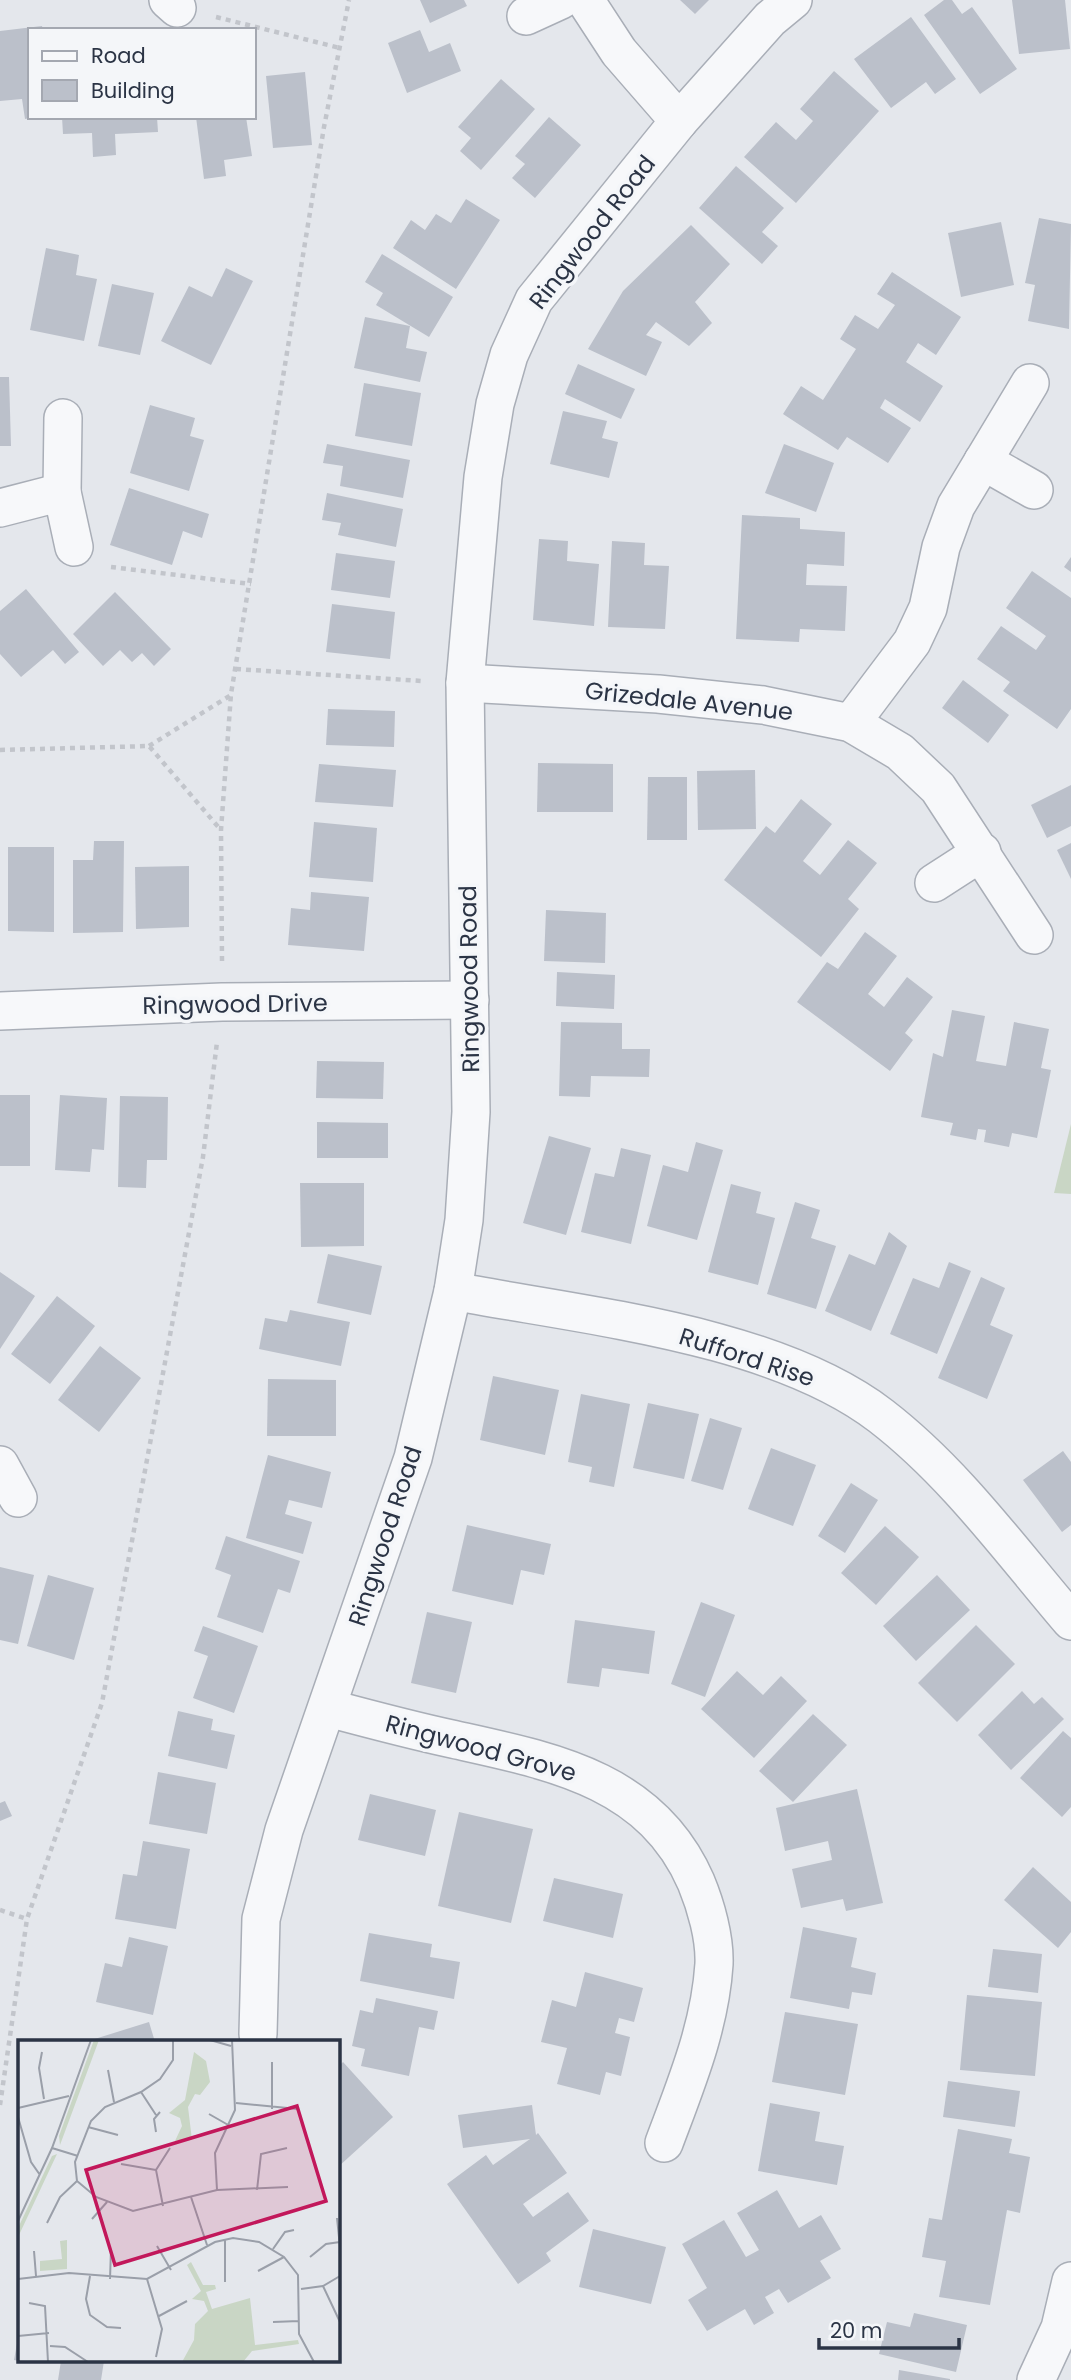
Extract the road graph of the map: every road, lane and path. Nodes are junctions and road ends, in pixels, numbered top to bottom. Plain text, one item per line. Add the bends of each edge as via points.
1 (349, 0) edge
2 (561, 0) edge
3 (585, 0) edge
4 (793, 0) edge
5 (173, 4) edge
6 (526, 16) dead end
7 (340, 48) junction
8 (679, 121) junction
9 (1030, 383) dead end
10 (62, 418) dead end
11 (983, 461) junction
12 (1034, 490) dead end
13 (62, 492) junction
14 (0, 508) edge
15 (74, 547) joint
16 (251, 584) junction
17 (236, 669) junction
18 (465, 683) junction
19 (232, 695) junction
20 (851, 723) junction
21 (149, 746) junction
22 (0, 750) edge
23 (221, 830) junction
24 (982, 852) junction
25 (934, 883) dead end
26 (1034, 935) dead end
27 (470, 1000) junction
28 (222, 1002) junction
29 (0, 1011) edge
30 (453, 1291) junction
31 (0, 1465) edge
32 (18, 1498) dead end
33 (1071, 1621) edge
34 (328, 1708) junction
35 (0, 1910) edge
36 (27, 1919) junction
37 (258, 2034) dead end
38 (0, 2105) edge
39 (664, 2143) dead end
40 (1071, 2281) edge
41 (1066, 2331) edge
42 (1036, 2380) edge

1 - 7 path
2 - 6 street
3 - 8 street via 619,52
4 - 8 street, Ringwood Road via 770,19
5 - 7 path
7 - 16 path
8 - 18 street, Ringwood Road via 534,300 509,355 483,477
9 - 11 street
10 - 13 street
11 - 12 street
11 - 20 street via 956,506 928,608 912,642
13 - 14 street
13 - 15 street
15 - 16 path via 85,564
16 - 17 path
17 - 18 path
17 - 19 path
18 - 20 street, Grizedale Avenue via 658,694 763,705
18 - 27 street, Ringwood Road
19 - 21 path
19 - 23 path
20 - 24 street, Grizedale Avenue via 900,752 938,788
21 - 22 path
21 - 23 path
23 - 28 path
24 - 25 street
24 - 26 street, Grizedale Avenue
27 - 28 street, Ringwood Drive
27 - 30 street, Ringwood Road via 471,1112 464,1220
28 - 29 street, Ringwood Drive
28 - 36 path via 203,1157 102,1703
30 - 33 street, Rufford Rise via 693,1336 794,1366 840,1389 881,1416 949,1477
30 - 34 street, Ringwood Road via 413,1458
31 - 32 street
34 - 37 street, Ringwood Road via 284,1830 261,1919
34 - 39 street, Ringwood Grove via 540,1759 601,1782 649,1813 685,1856 706,1905 714,1961 708,2014 696,2058
35 - 36 path
36 - 38 path
40 - 41 street
41 - 42 street

